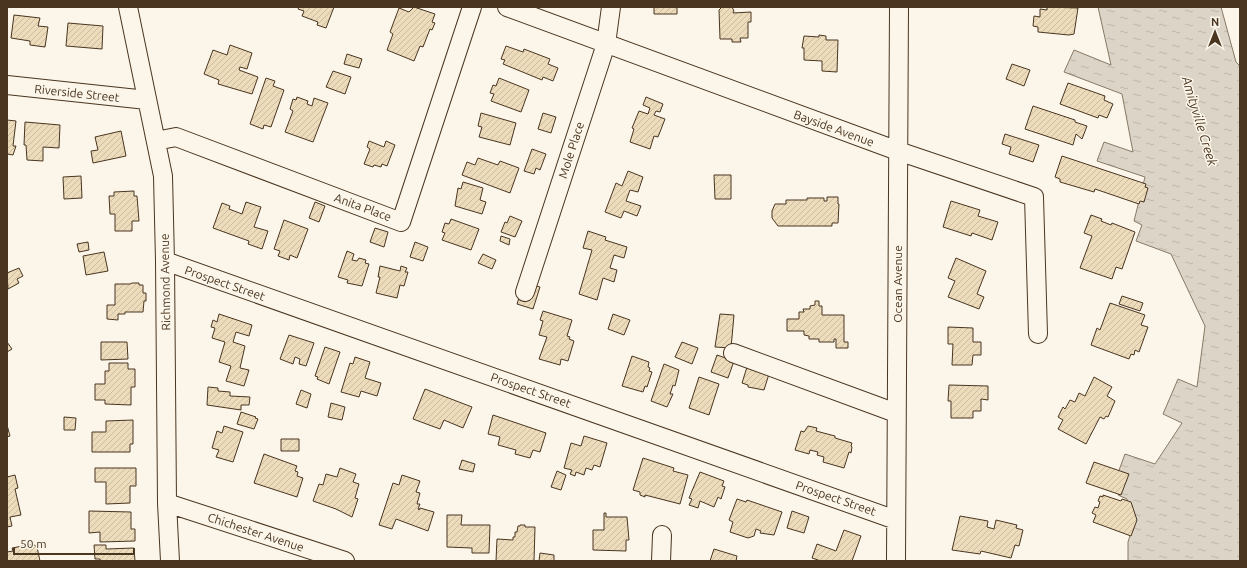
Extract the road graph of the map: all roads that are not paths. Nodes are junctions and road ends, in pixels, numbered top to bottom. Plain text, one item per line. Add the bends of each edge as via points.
1 (128, 7) edge
2 (472, 7) edge
3 (507, 7) edge
4 (611, 7) edge
5 (899, 7) edge
6 (606, 44) junction
7 (7, 85) edge
8 (147, 100) junction
9 (156, 140) junction
10 (898, 151) junction
11 (166, 261) junction
12 (525, 292) dead end
13 (1038, 334) dead end
14 (733, 353) dead end
15 (896, 413) junction
16 (167, 503) junction
17 (896, 520) junction
18 (662, 535) dead end
19 (170, 561) edge
20 (345, 561) edge
21 (661, 561) edge
22 (896, 561) edge

1 - 8 street, Richmond Avenue
2 - 9 street, Anita Place via 401,222 176,137
3 - 6 street, Bayside Avenue
4 - 6 street, Mole Place
5 - 10 street, Ocean Avenue
6 - 10 street, Bayside Avenue
6 - 12 street, Mole Place
7 - 8 street, Riverside Street
8 - 9 street, Richmond Avenue
9 - 11 street, Richmond Avenue via 163,176
10 - 13 street, Bayside Avenue via 1034,197
10 - 15 street, Ocean Avenue
11 - 16 street, Richmond Avenue
11 - 17 street, Prospect Street
14 - 15 street
15 - 17 street, Ocean Avenue
16 - 19 street, Richmond Avenue
16 - 20 street, Chichester Avenue
17 - 22 street, Ocean Avenue
18 - 21 street

